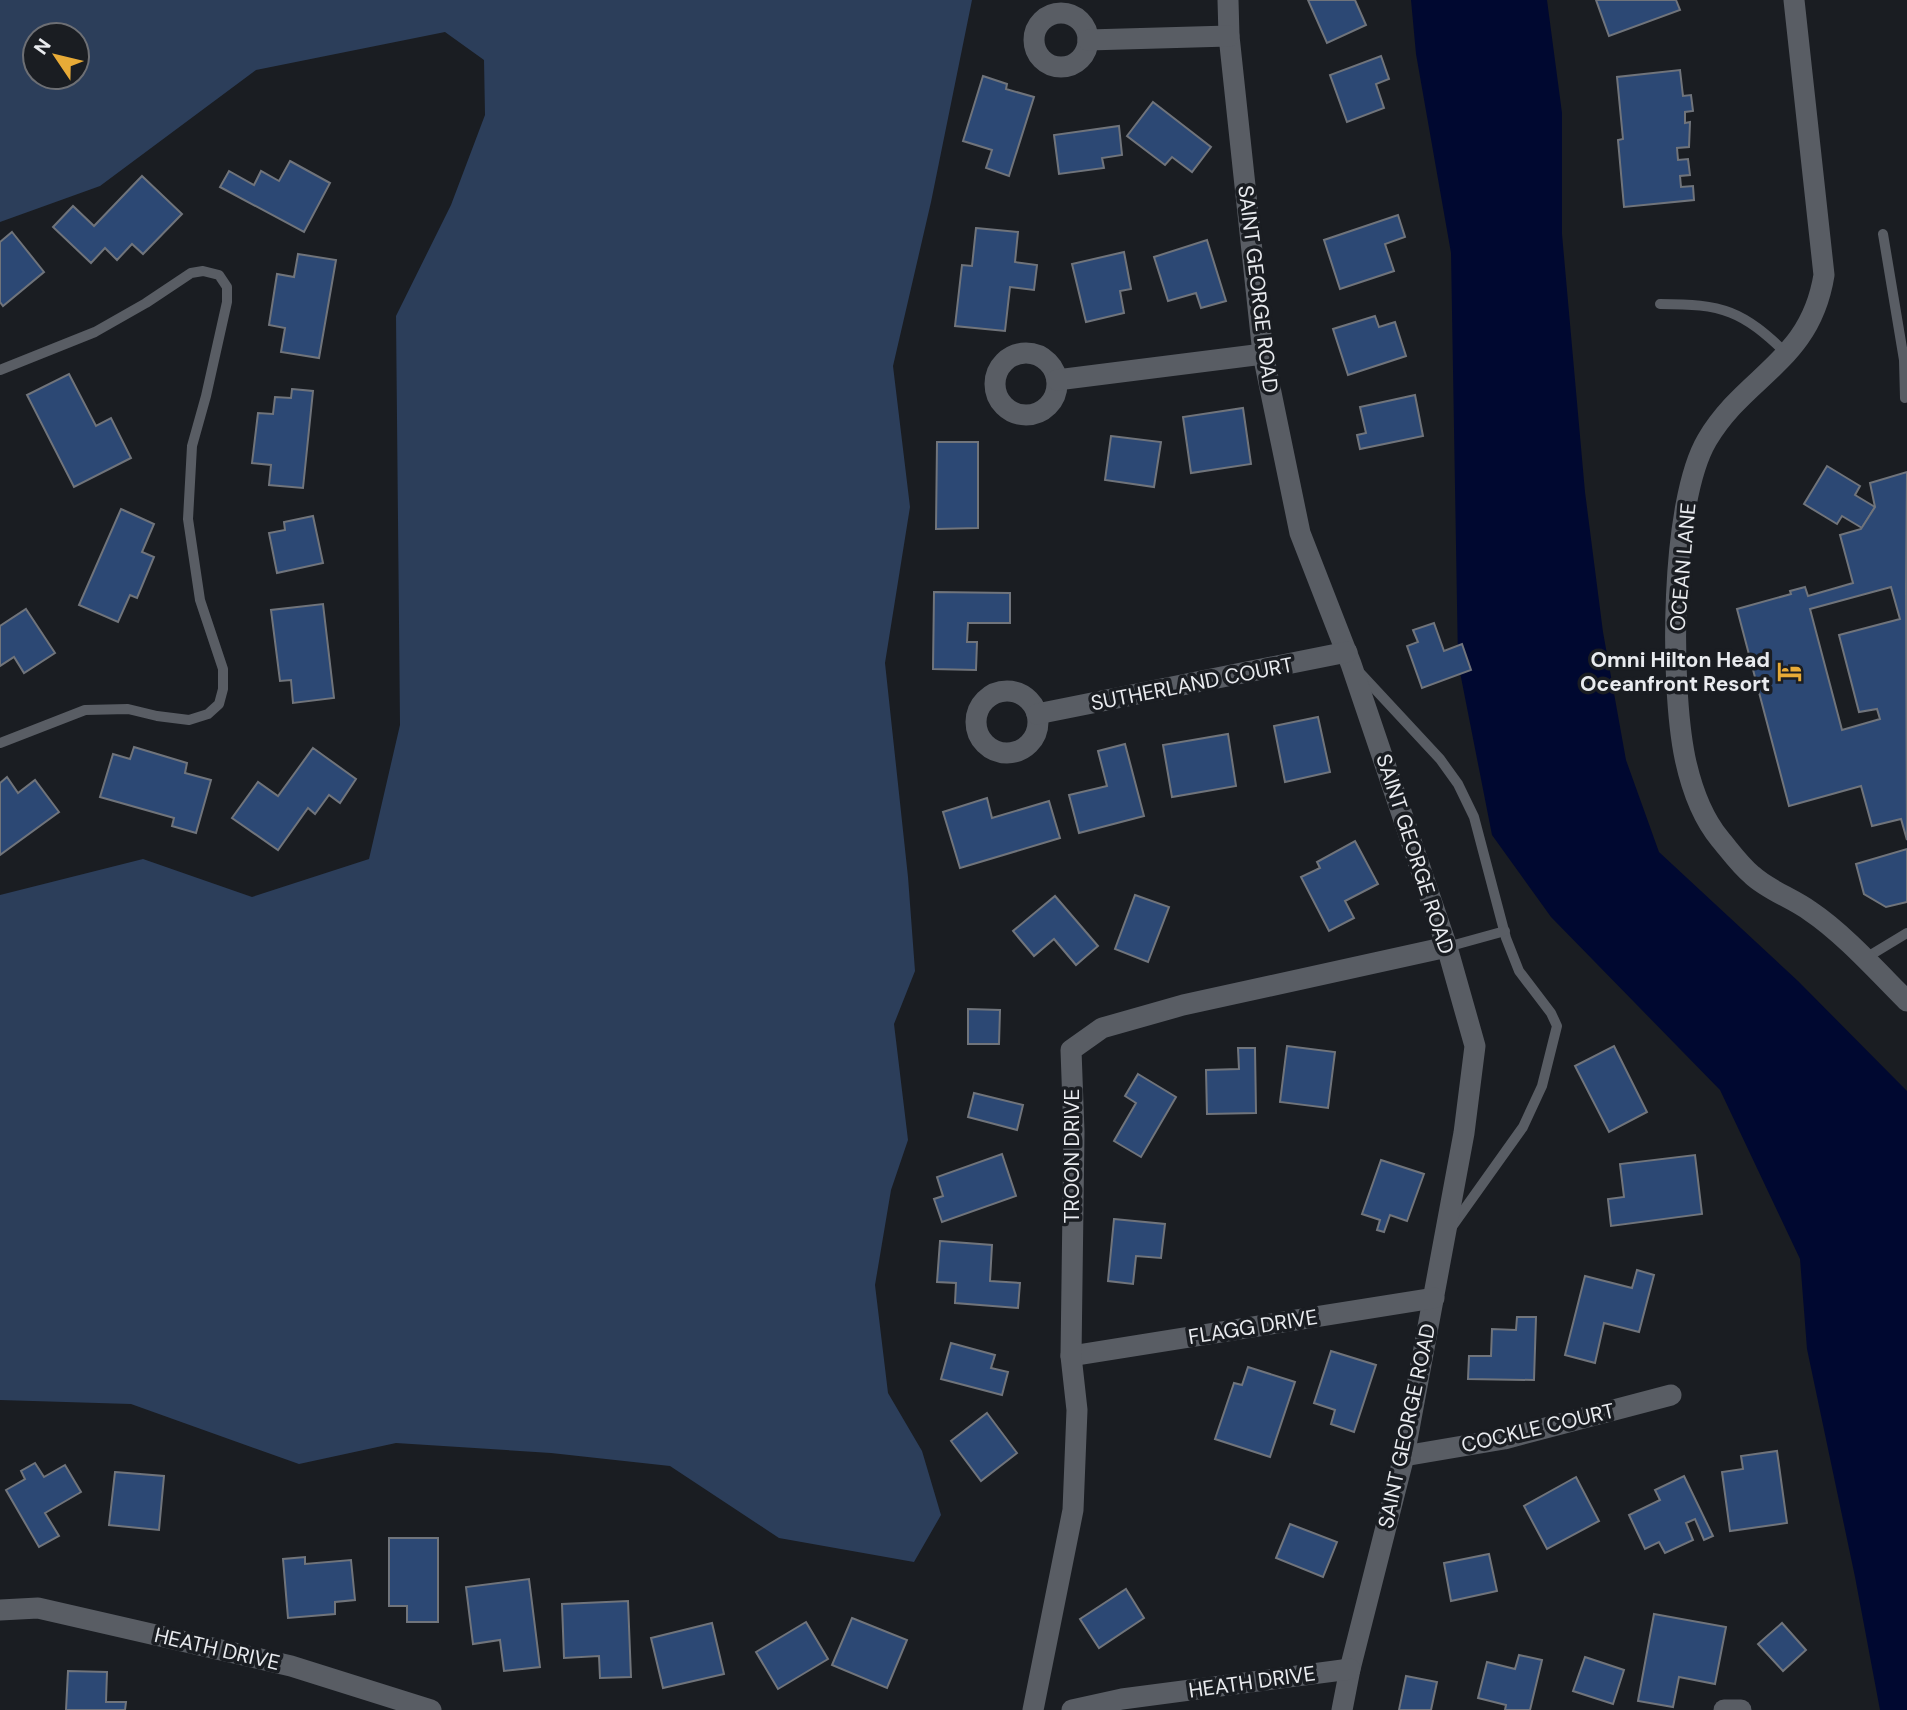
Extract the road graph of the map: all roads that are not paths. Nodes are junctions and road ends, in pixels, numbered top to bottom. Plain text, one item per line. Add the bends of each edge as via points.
1 (1228, 0) edge
2 (1794, 0) edge
3 (1229, 36) junction
4 (1088, 40) dead end
5 (1883, 234) dead end
6 (1660, 304) dead end
7 (1263, 354) junction
8 (1788, 355) junction
9 (0, 370) edge
10 (1057, 380) dead end
11 (1905, 398) dead end
12 (1349, 658) junction
13 (1037, 714) dead end
14 (0, 743) edge
15 (1505, 931) junction
16 (1907, 933) edge
17 (1447, 947) junction
18 (1864, 959) junction
19 (1907, 1000) edge
20 (1446, 1236) junction
21 (1434, 1298) junction
22 (1071, 1356) junction
23 (1671, 1395) dead end
24 (1404, 1456) junction
25 (0, 1610) edge
26 (1350, 1669) junction
27 (1123, 1705) edge
28 (431, 1710) edge
29 (1033, 1710) edge
30 (1072, 1710) edge
31 (1342, 1710) edge
32 (1724, 1710) edge
33 (1741, 1710) edge

1 - 3 street, SAINT GEORGE ROAD
2 - 8 street, OCEAN LANE via 1824,275 1810,322
3 - 4 street
3 - 7 street, SAINT GEORGE ROAD
5 - 11 lane via 1904,360
6 - 8 lane via 1702,304 1734,313 1755,324
7 - 10 street
7 - 12 street, SAINT GEORGE ROAD via 1300,533
8 - 18 street, OCEAN LANE via 1724,416 1707,441 1692,478 1682,531 1677,629 1685,756 1696,797 1718,837 1753,876 1812,912
9 - 14 lane via 95,332 191,273 219,275 227,287 192,446 188,519 200,600 223,669 219,704 208,714 189,720 128,709 85,710
12 - 13 street, SUTHERLAND COURT
12 - 15 lane via 1458,784 1474,817
12 - 17 street, SAINT GEORGE ROAD
15 - 17 lane, TROON DRIVE
15 - 20 lane via 1519,971 1557,1026 1553,1048 1523,1126
16 - 18 lane
17 - 20 street, SAINT GEORGE ROAD via 1475,1046
17 - 22 street, TROON DRIVE via 1183,1005 1102,1028 1071,1050
18 - 19 street, OCEAN LANE
20 - 21 street, SAINT GEORGE ROAD
21 - 22 street, FLAGG DRIVE
21 - 24 street, SAINT GEORGE ROAD
22 - 29 street, TROON DRIVE via 1077,1410 1073,1510
23 - 24 street, COCKLE COURT via 1504,1439
24 - 26 street, SAINT GEORGE ROAD
25 - 28 street, HEATH DRIVE via 38,1608 291,1666
26 - 27 street, HEATH DRIVE
26 - 31 street, SAINT GEORGE ROAD
27 - 30 street, HEATH DRIVE
32 - 33 street

